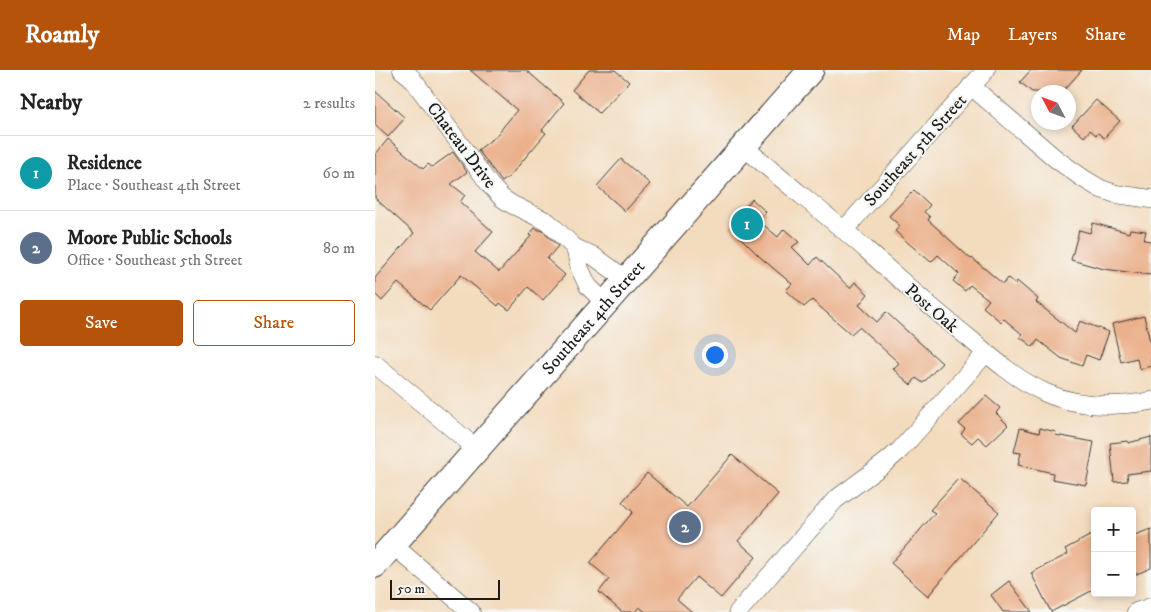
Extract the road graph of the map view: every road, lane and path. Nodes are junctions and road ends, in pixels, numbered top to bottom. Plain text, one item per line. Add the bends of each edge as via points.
1 (402, 70) edge
2 (811, 70) edge
3 (986, 70) edge
4 (971, 86) junction
5 (743, 146) junction
6 (1151, 199) edge
7 (844, 230) junction
8 (575, 248) junction
9 (627, 280) junction
10 (607, 304) junction
11 (986, 353) junction
12 (375, 364) edge
13 (1151, 401) edge
14 (477, 449) junction
15 (393, 545) junction
16 (375, 565) edge
17 (1151, 606) edge
18 (471, 612) edge
19 (737, 612) edge
20 (1136, 612) edge

1 - 8 street, Chateau Drive via 411,77 502,198 548,222
2 - 5 main road, Southeast 4th Street
3 - 4 street, Southeast 5th Street
4 - 6 street via 1084,179 1116,194
4 - 7 street, Southeast 5th Street
5 - 7 street, Post Oak
5 - 9 main road, Southeast 4th Street
7 - 11 street, Post Oak
8 - 9 street, Chateau Drive via 592,255
8 - 10 street via 588,286
9 - 10 main road, Southeast 4th Street
10 - 14 main road, Southeast 4th Street
11 - 13 street, Post Oak via 1027,383 1073,401 1097,404
11 - 19 street via 900,450 835,500
12 - 14 street
14 - 15 main road, Southeast 4th Street
15 - 16 main road, Southeast 4th Street
15 - 18 street
17 - 20 street

